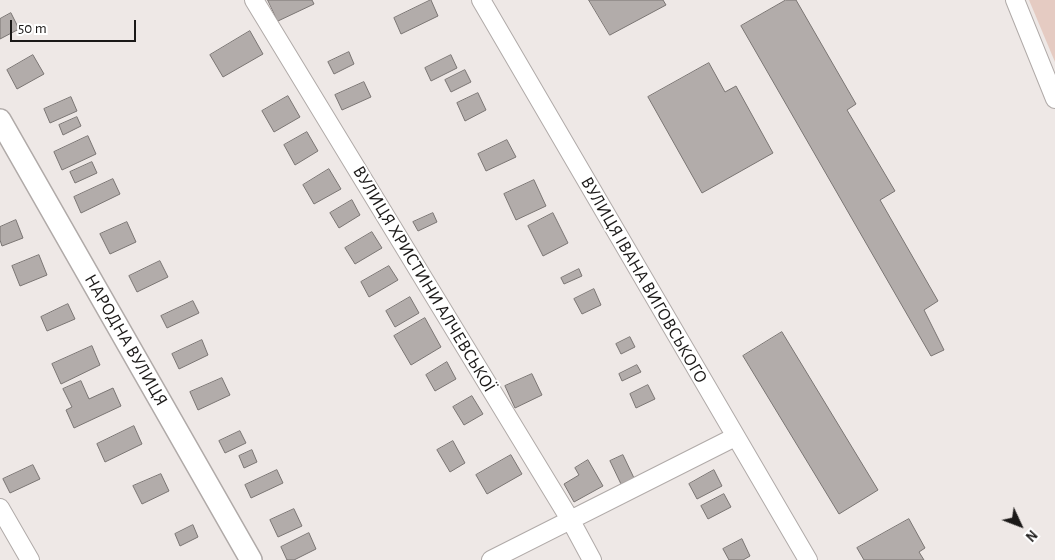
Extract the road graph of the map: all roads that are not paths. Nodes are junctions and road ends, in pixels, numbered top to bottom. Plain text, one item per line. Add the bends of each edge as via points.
1 (254, 0) edge
2 (481, 0) edge
3 (1015, 0) edge
4 (1055, 99) edge
5 (0, 120) edge
6 (736, 437) junction
7 (0, 508) edge
8 (571, 521) junction
9 (30, 560) edge
10 (251, 560) edge
11 (490, 560) edge
12 (592, 560) edge
13 (808, 560) edge

1 - 8 street, ВУЛИЦЯ ХРИСТИНИ АЛЧЕВСЬКОЇ
2 - 6 street, ВУЛИЦЯ ІВАНА ВИГОВСЬКОГО
3 - 4 street
5 - 10 street, НАРОДНА ВУЛИЦЯ
6 - 8 street
6 - 13 street, ВУЛИЦЯ ІВАНА ВИГОВСЬКОГО
7 - 9 street
8 - 11 street
8 - 12 street, ВУЛИЦЯ ХРИСТИНИ АЛЧЕВСЬКОЇ

